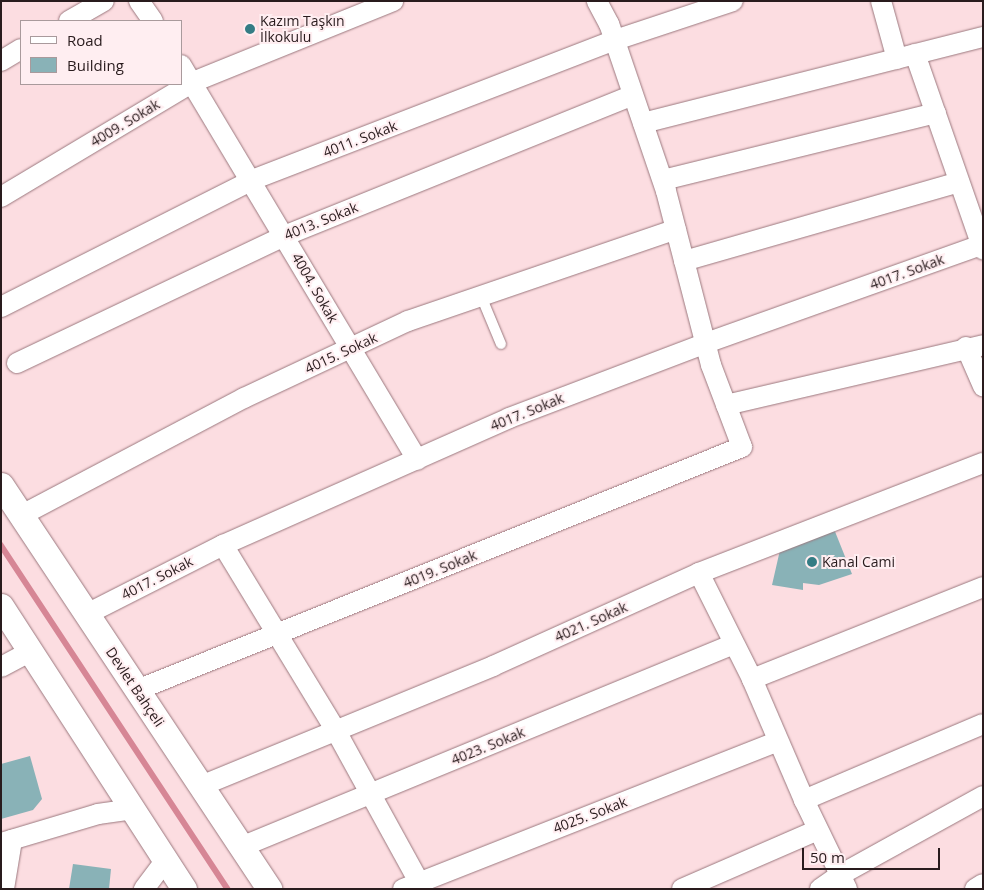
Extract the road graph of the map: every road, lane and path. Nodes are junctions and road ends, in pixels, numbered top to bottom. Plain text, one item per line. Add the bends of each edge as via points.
1 (104, 1) edge
2 (140, 1) edge
3 (392, 1) edge
4 (597, 1) edge
5 (733, 1) edge
6 (881, 1) edge
7 (72, 20) edge
8 (152, 20) edge
9 (983, 37) edge
10 (615, 40) junction
11 (20, 51) edge
12 (906, 57) junction
13 (1, 61) edge
14 (182, 66) edge
15 (193, 82) junction
16 (633, 95) junction
17 (936, 113) junction
18 (643, 123) junction
19 (252, 180) junction
20 (663, 180) junction
21 (959, 182) junction
22 (1, 196) edge
23 (974, 199) edge
24 (676, 229) junction
25 (284, 236) junction
26 (982, 247) edge
27 (684, 261) junction
28 (481, 296) junction
29 (1, 307) edge
30 (706, 343) junction
31 (501, 344) dead end
32 (974, 346) edge
33 (350, 349) junction
34 (16, 363) dead end
35 (983, 386) edge
36 (726, 405) junction
37 (417, 460) junction
38 (983, 463) edge
39 (1, 485) edge
40 (22, 515) junction
41 (223, 545) junction
42 (699, 573) junction
43 (983, 587) edge
44 (1, 606) edge
45 (87, 614) junction
46 (278, 635) junction
47 (734, 644) junction
48 (31, 651) junction
49 (1, 667) edge
50 (752, 679) junction
51 (137, 690) junction
52 (983, 724) edge
53 (336, 731) junction
54 (778, 741) junction
55 (201, 786) junction
56 (371, 794) junction
57 (983, 796) edge
58 (804, 800) junction
59 (132, 810) junction
60 (818, 830) junction
61 (7, 842) edge
62 (241, 847) junction
63 (165, 860) junction
64 (843, 882) edge
65 (983, 884) edge
66 (415, 887) edge
67 (4, 889) edge
68 (144, 889) edge
69 (184, 889) edge
70 (269, 889) edge
71 (682, 889) edge
72 (820, 889) edge
73 (975, 889) edge

1 - 7 street
2 - 8 street
3 - 15 street, 4009. Sokak
4 - 10 street
5 - 10 street, 4011. Sokak
6 - 12 street
9 - 12 street
10 - 16 street
10 - 19 street, 4011. Sokak
11 - 13 street
12 - 17 street
12 - 18 street
14 - 15 street, 4004. Sokak
15 - 19 street, 4004. Sokak
15 - 22 street, 4009. Sokak
16 - 18 street
16 - 25 street, 4013. Sokak
17 - 20 street
17 - 21 street
18 - 20 street
19 - 25 street, 4004. Sokak
19 - 29 street, 4011. Sokak
20 - 24 street
21 - 23 street
21 - 27 street
23 - 26 street
24 - 27 street
24 - 28 street, 4015. Sokak
25 - 33 street, 4004. Sokak
25 - 34 street, 4013. Sokak
26 - 30 street, 4017. Sokak
27 - 30 street
28 - 31 lane
28 - 33 street, 4015. Sokak via 408,321
30 - 36 street
30 - 37 street, 4017. Sokak via 509,418
32 - 35 street
32 - 36 street
33 - 37 street, 4004. Sokak
33 - 40 street, 4015. Sokak via 244,398
36 - 46 street, 4019. Sokak via 742,447
37 - 41 street, 4017. Sokak
38 - 42 street, 4021. Sokak
39 - 40 street, Devlet Bahçeli
40 - 45 street, Devlet Bahçeli
41 - 45 street, 4017. Sokak
41 - 46 street
42 - 47 street
42 - 53 street, 4021. Sokak via 493,666
43 - 50 street
44 - 48 street
45 - 51 street, Devlet Bahçeli
46 - 51 street, 4019. Sokak
46 - 53 street
47 - 50 street
47 - 56 street, 4023. Sokak
48 - 49 street
48 - 59 street
50 - 54 street
51 - 55 street, Devlet Bahçeli
52 - 58 street
53 - 55 street, 4021. Sokak
53 - 56 street
54 - 58 street
54 - 66 street, 4025. Sokak
55 - 62 street, Devlet Bahçeli
56 - 62 street, 4023. Sokak
56 - 66 street
57 - 64 street
58 - 60 street
59 - 61 street via 98,814
59 - 63 street
60 - 64 street
60 - 71 street
61 - 67 street
62 - 70 street, Devlet Bahçeli
63 - 68 street
63 - 69 street
64 - 72 street
65 - 73 street

